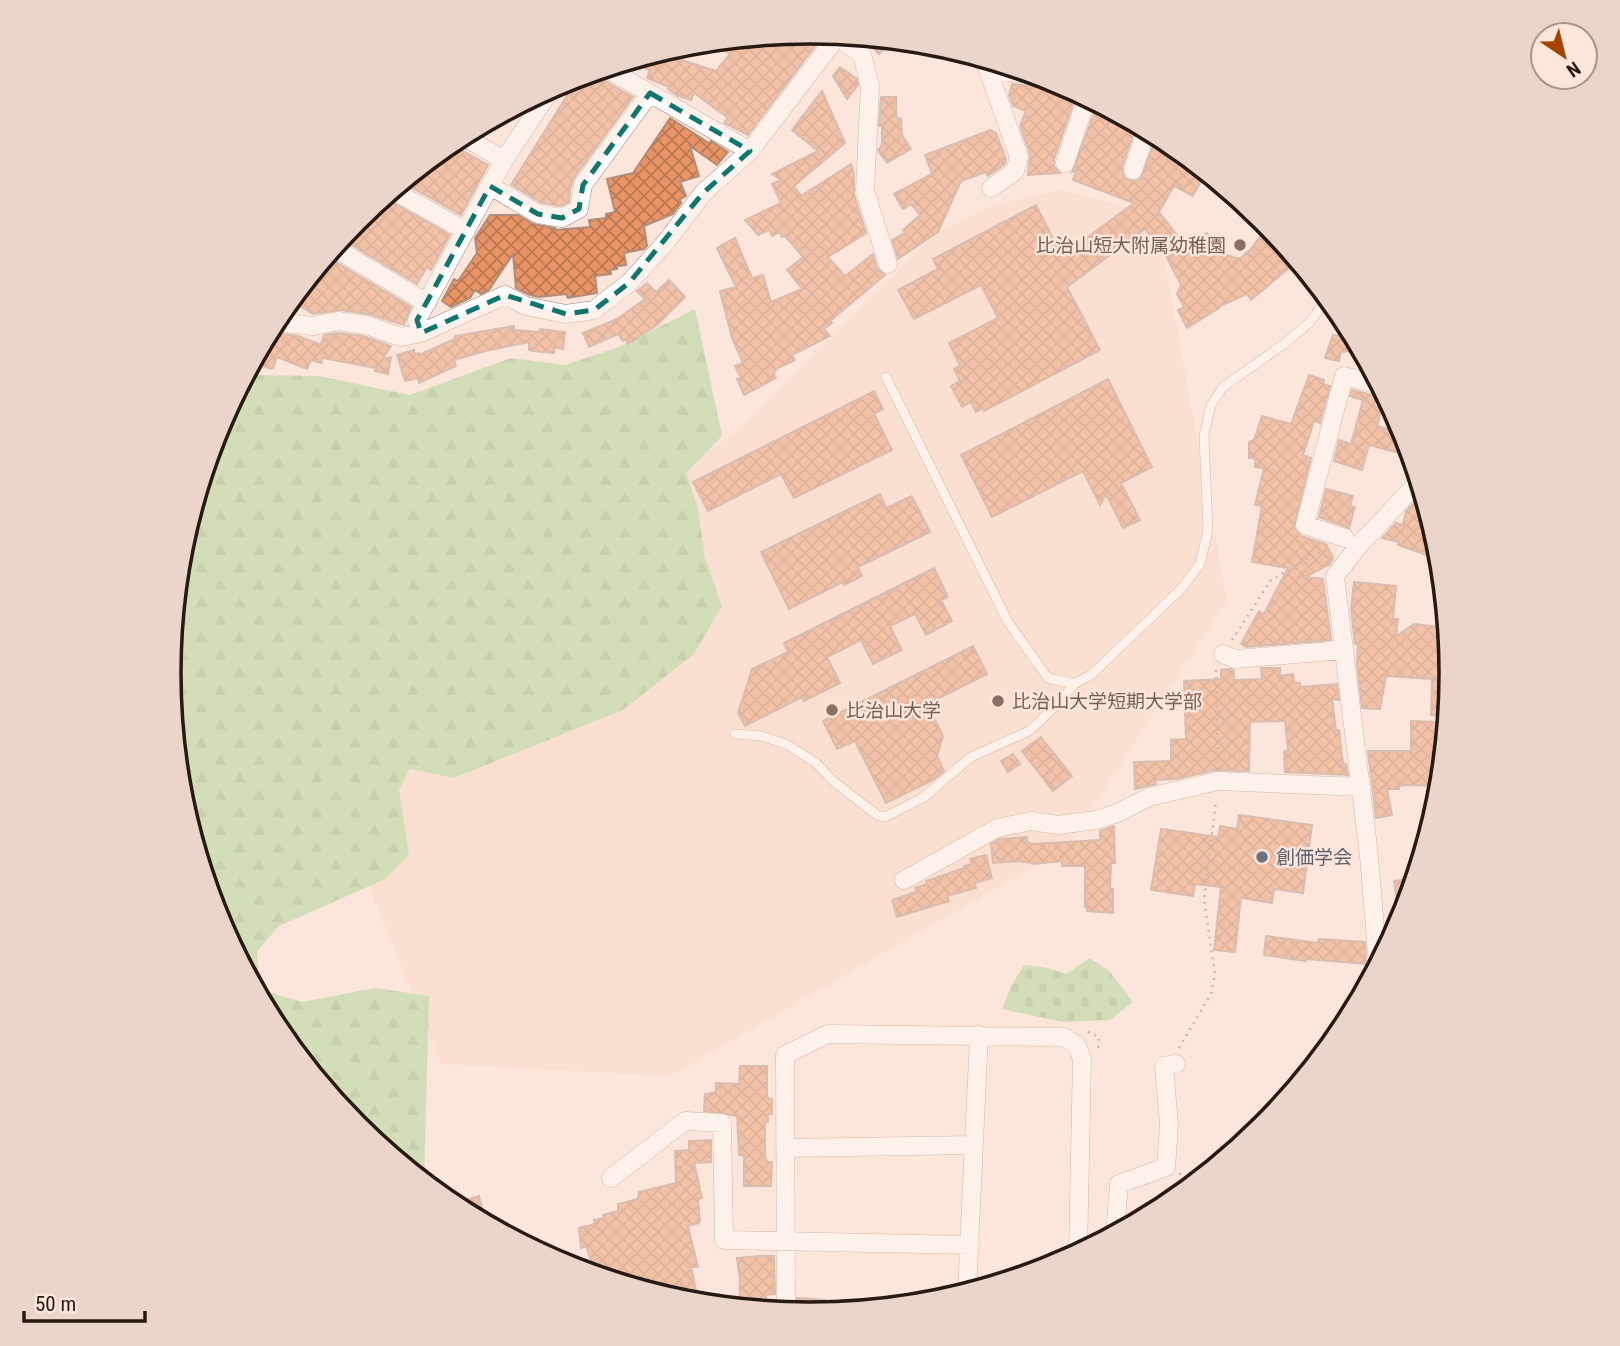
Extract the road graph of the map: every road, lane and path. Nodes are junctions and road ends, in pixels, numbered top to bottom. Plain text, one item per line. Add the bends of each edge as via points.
1 (831, 45) edge
2 (850, 45) edge
3 (989, 70) edge
4 (617, 74) edge
5 (650, 93) junction
6 (538, 106) edge
7 (1084, 107) edge
8 (1143, 140) edge
9 (473, 142) edge
10 (750, 151) junction
11 (504, 160) junction
12 (1065, 163) dead end
13 (1133, 170) dead end
14 (490, 186) junction
15 (991, 188) dead end
16 (401, 195) edge
17 (466, 231) junction
18 (342, 252) edge
19 (888, 264) dead end
20 (427, 303) junction
21 (1321, 307) edge
22 (287, 323) edge
23 (421, 333) junction
24 (886, 377) dead end
25 (1367, 382) edge
26 (1412, 489) edge
27 (1345, 538) joint
28 (1344, 650) junction
29 (1223, 654) junction
30 (1074, 684) junction
31 (735, 734) dead end
32 (1217, 787) junction
33 (1361, 787) junction
34 (904, 880) dead end
35 (1376, 946) edge
36 (979, 1035) junction
37 (1176, 1064) joint
38 (974, 1145) junction
39 (786, 1147) junction
40 (1180, 1162) dead end
41 (611, 1178) dead end
42 (1182, 1180) edge
43 (1120, 1221) edge
44 (786, 1241) junction
45 (1078, 1241) edge
46 (970, 1245) junction
47 (968, 1282) edge
48 (786, 1301) edge

1 - 10 street
2 - 19 street via 862,55 870,86 864,191
3 - 15 street via 1019,157 1015,171
4 - 5 street
5 - 10 street
5 - 14 street via 583,185 579,209 562,218 538,214
6 - 11 street
7 - 12 street
8 - 13 street
9 - 11 street
10 - 23 street via 703,193 629,284 594,310 566,314 526,306 505,295
11 - 14 street
14 - 17 street
16 - 17 street
17 - 20 street
18 - 20 street
20 - 23 street via 418,320
21 - 30 lane via 1284,345 1223,387 1211,405 1204,435 1208,530 1200,564 1181,589 1101,666
22 - 23 street via 313,326 338,321 401,337
24 - 30 lane via 1007,622 1048,678
25 - 27 street via 1344,376 1306,525
26 - 28 street via 1335,576
27 - 29 path via 1271,580
28 - 29 street via 1235,659
28 - 33 street
29 - 32 path via 1216,664
30 - 31 lane via 1029,731 971,757 924,797 885,817 788,745 762,736
32 - 33 street
32 - 34 street via 1149,797 1096,820 1058,825 1031,821 997,828
32 - 37 path via 1204,899 1215,974 1211,994 1180,1045
33 - 35 street
36 - 38 street
36 - 39 street via 828,1034 785,1055
36 - 45 street via 1064,1037 1077,1046 1082,1059
37 - 43 street via 1164,1066 1169,1125 1166,1167 1119,1184
38 - 39 street
38 - 46 street
39 - 44 street
40 - 42 path
41 - 44 street via 685,1121 722,1123 724,1240
44 - 46 street
44 - 48 street
46 - 47 street

